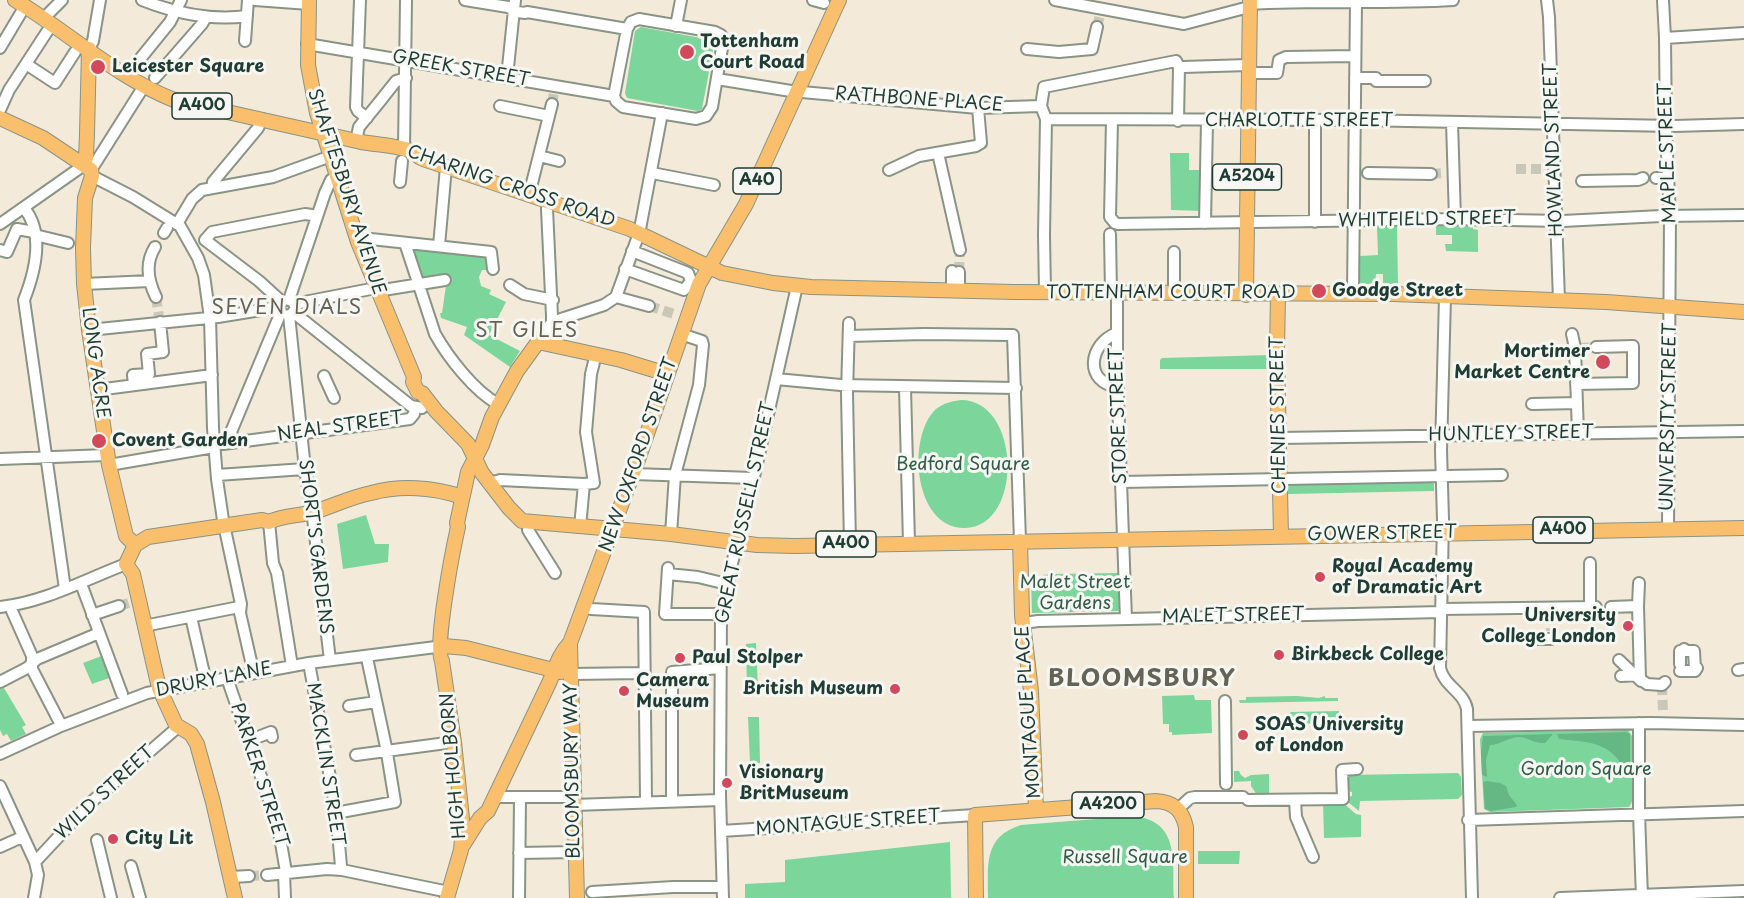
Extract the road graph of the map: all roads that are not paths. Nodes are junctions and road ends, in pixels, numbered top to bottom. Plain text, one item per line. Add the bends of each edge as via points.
1 (62, 0) edge
2 (100, 0) edge
3 (142, 0) edge
4 (248, 0) edge
5 (255, 0) edge
6 (360, 0) edge
7 (406, 0) edge
8 (465, 0) edge
9 (681, 0) edge
10 (839, 0) edge
11 (1054, 0) edge
12 (1453, 0) edge
13 (1546, 0) edge
14 (1663, 0) edge
15 (1356, 1) edge
16 (1404, 1) edge
17 (309, 2) edge
18 (20, 3) edge
19 (1249, 4) edge
20 (515, 5) edge
21 (180, 9) edge
22 (247, 16) junction
23 (206, 17) junction
24 (1099, 17) junction
25 (48, 21) junction
26 (676, 26) junction
27 (627, 29) junction
28 (1744, 33) edge
29 (1665, 38) junction
30 (245, 39) dead end
31 (307, 44) junction
32 (0, 48) edge
33 (1028, 49) dead end
34 (82, 50) junction
35 (358, 52) junction
36 (1355, 56) junction
37 (405, 59) junction
38 (26, 64) junction
39 (1183, 67) dead end
40 (1248, 69) junction
41 (127, 75) junction
42 (507, 77) junction
43 (406, 78) junction
44 (1355, 78) junction
45 (717, 79) junction
46 (1425, 81) dead end
47 (150, 82) junction
48 (794, 91) junction
49 (554, 94) junction
50 (614, 96) junction
51 (500, 106) dead end
52 (1041, 106) junction
53 (978, 108) junction
54 (0, 110) edge
55 (662, 113) junction
56 (549, 116) junction
57 (0, 118) edge
58 (367, 118) junction
59 (262, 119) junction
60 (1046, 119) junction
61 (1112, 120) junction
62 (1248, 120) junction
63 (1315, 120) junction
64 (1355, 120) junction
65 (1178, 121) junction
66 (1207, 121) junction
67 (1452, 122) junction
68 (1552, 123) junction
69 (1744, 124) edge
70 (1666, 125) junction
71 (323, 133) junction
72 (356, 141) junction
73 (383, 147) junction
74 (540, 153) junction
75 (938, 153) junction
76 (403, 155) junction
77 (331, 156) junction
78 (418, 157) junction
79 (559, 161) dead end
80 (446, 167) junction
81 (89, 170) junction
82 (888, 170) dead end
83 (652, 173) junction
84 (1362, 173) junction
85 (1431, 174) tunnel mouth
86 (337, 175) junction
87 (1643, 178) dead end
88 (1656, 178) dead end
89 (1669, 178) junction
90 (1582, 181) dead end
91 (400, 182) dead end
92 (714, 185) dead end
93 (212, 188) junction
94 (529, 195) junction
95 (549, 201) junction
96 (24, 208) junction
97 (1744, 215) edge
98 (1670, 216) junction
99 (316, 218) junction
100 (1455, 219) junction
101 (1557, 219) junction
102 (1355, 221) junction
103 (1316, 222) junction
104 (1247, 223) junction
105 (0, 224) edge
106 (1205, 224) junction
107 (172, 228) junction
108 (35, 233) junction
109 (1110, 234) dead end
110 (358, 242) junction
111 (405, 243) junction
112 (75, 245) junction
113 (439, 246) junction
114 (956, 246) tunnel mouth
115 (155, 247) dead end
116 (0, 250) edge
117 (632, 251) junction
118 (1174, 252) dead end
119 (709, 267) junction
120 (492, 268) dead end
121 (625, 269) junction
122 (956, 272) tunnel mouth
123 (445, 280) dead end
124 (150, 281) junction
125 (88, 284) junction
126 (418, 284) junction
127 (510, 285) dead end
128 (797, 286) junction
129 (376, 290) junction
130 (956, 290) junction
131 (1045, 292) junction
132 (1114, 293) junction
133 (1174, 294) junction
134 (1278, 294) junction
135 (1353, 294) junction
136 (1245, 295) junction
137 (156, 297) tunnel mouth
138 (616, 297) junction
139 (1445, 297) junction
140 (553, 300) junction
141 (1559, 300) junction
142 (649, 306) tunnel mouth
143 (1670, 306) junction
144 (287, 307) junction
145 (1744, 312) edge
146 (210, 318) junction
147 (159, 320) junction
148 (552, 322) junction
149 (849, 323) dead end
150 (89, 330) junction
151 (1117, 333) junction
152 (681, 334) junction
153 (1572, 334) dead end
154 (849, 336) junction
155 (538, 342) junction
156 (1596, 347) tunnel mouth
157 (596, 354) junction
158 (667, 374) junction
159 (212, 375) junction
160 (324, 376) dead end
161 (150, 378) junction
162 (776, 379) junction
163 (1576, 384) junction
164 (847, 385) junction
165 (1118, 387) junction
166 (905, 388) junction
167 (97, 390) junction
168 (1016, 392) junction
169 (334, 398) dead end
170 (425, 398) junction
171 (1577, 403) junction
172 (498, 404) junction
173 (1532, 404) dead end
174 (415, 408) junction
175 (1744, 431) edge
176 (1670, 432) junction
177 (1578, 433) junction
178 (302, 434) junction
179 (1442, 434) junction
180 (1279, 438) junction
181 (219, 446) junction
182 (46, 458) junction
183 (0, 459) edge
184 (474, 459) junction
185 (108, 460) junction
186 (305, 469) junction
187 (633, 474) junction
188 (217, 475) junction
189 (675, 475) junction
190 (1502, 475) dead end
191 (1442, 476) junction
192 (753, 478) junction
193 (1280, 479) junction
194 (1121, 482) junction
195 (490, 483) junction
196 (589, 483) junction
197 (466, 498) junction
198 (313, 516) junction
199 (268, 522) junction
200 (224, 526) junction
201 (579, 527) junction
202 (1744, 528) edge
203 (1668, 529) junction
204 (528, 530) dead end
205 (613, 530) junction
206 (1442, 532) junction
207 (670, 534) junction
208 (1281, 536) junction
209 (1123, 540) junction
210 (738, 542) junction
211 (1020, 542) junction
212 (909, 543) junction
213 (850, 544) junction
214 (135, 545) junction
215 (1590, 563) dead end
216 (126, 564) junction
217 (555, 573) dead end
218 (1640, 583) dead end
219 (727, 584) junction
220 (65, 589) junction
221 (83, 589) dead end
222 (119, 606) tunnel mouth
223 (584, 606) junction
224 (1638, 606) junction
225 (0, 607) edge
226 (239, 607) junction
227 (1611, 607) dead end
228 (12, 611) dead end
229 (1442, 611) junction
230 (721, 614) junction
231 (92, 615) junction
232 (191, 617) junction
233 (1126, 619) junction
234 (1024, 623) junction
235 (144, 626) junction
236 (99, 633) junction
237 (1530, 639) dead end
238 (1551, 640) dead end
239 (441, 642) junction
240 (570, 644) junction
241 (367, 658) dead end
242 (330, 660) junction
243 (1619, 660) dead end
244 (31, 663) junction
245 (309, 663) junction
246 (292, 666) junction
247 (720, 668) junction
248 (1680, 669) joint
249 (253, 670) dead end
250 (554, 670) junction
251 (644, 673) junction
252 (571, 674) junction
253 (1621, 676) dead end
254 (1639, 677) junction
255 (227, 678) junction
256 (0, 682) edge
257 (206, 682) junction
258 (1665, 682) dead end
259 (161, 691) junction
260 (122, 694) dead end
261 (372, 700) junction
262 (1225, 701) dead end
263 (349, 706) dead end
264 (59, 721) dead end
265 (1639, 723) junction
266 (1744, 725) edge
267 (1471, 726) junction
268 (178, 727) junction
269 (272, 737) dead end
270 (248, 741) junction
271 (454, 742) junction
272 (387, 750) junction
273 (0, 754) edge
274 (356, 755) dead end
275 (1358, 769) dead end
276 (1226, 784) dead end
277 (0, 786) edge
278 (495, 797) junction
279 (520, 798) junction
280 (720, 800) junction
281 (1295, 800) junction
282 (574, 801) junction
283 (646, 801) junction
284 (672, 801) junction
285 (461, 805) junction
286 (1178, 808) junction
287 (336, 810) junction
288 (1036, 810) junction
289 (1744, 811) edge
290 (1639, 813) junction
291 (975, 815) junction
292 (480, 818) junction
293 (1468, 820) junction
294 (721, 831) junction
295 (22, 837) junction
296 (97, 840) dead end
297 (0, 848) edge
298 (461, 850) junction
299 (575, 852) junction
300 (519, 853) junction
301 (1313, 857) dead end
302 (35, 862) junction
303 (131, 866) dead end
304 (341, 866) dead end
305 (285, 872) junction
306 (267, 875) tunnel mouth
307 (249, 876) tunnel mouth
308 (231, 877) junction
309 (1744, 891) edge
310 (592, 892) dead end
311 (722, 892) edge
312 (448, 895) edge
313 (1642, 896) edge
314 (34, 898) edge
315 (111, 898) edge
316 (140, 898) edge
317 (235, 898) edge
318 (285, 898) edge
319 (519, 898) edge
320 (577, 898) edge
321 (976, 898) edge
322 (1186, 898) edge
323 (1472, 898) edge
324 (1560, 898) edge

1 - 25 street
2 - 34 street via 93,41
3 - 21 street
4 - 22 street
5 - 17 street
6 - 35 street
7 - 37 street
8 - 20 street
9 - 26 street
10 - 48 main road, A40
11 - 24 street
12 - 16 street
13 - 68 street, HOWLAND STREET
14 - 29 street, MAPLE STREET
15 - 16 street
15 - 19 street
15 - 36 street
17 - 31 main road, SHAFTESBURY AVENUE
18 - 25 main road, CHARING CROSS ROAD / A400
18 - 32 street
19 - 24 street via 1184,24
19 - 40 main road, A5204
20 - 27 street
20 - 42 street
21 - 23 street
21 - 41 street
22 - 23 street
22 - 30 street
23 - 47 street
24 - 33 street via 1092,49
25 - 34 main road, CHARING CROSS ROAD / A400
25 - 38 street
26 - 27 street via 639,20
26 - 45 street via 721,35
27 - 50 street
28 - 29 street
29 - 70 street, MAPLE STREET
31 - 35 street, GREEK STREET
31 - 71 main road, SHAFTESBURY AVENUE via 311,88
34 - 38 street via 55,83
34 - 41 main road, CHARING CROSS ROAD / A400
34 - 81 main road, LONG ACRE
35 - 37 street, GREEK STREET
35 - 58 street via 357,109
36 - 40 street via 1286,57 1279,60 1278,73
36 - 44 street
37 - 42 street, GREEK STREET
37 - 43 street
38 - 54 street
39 - 40 street
40 - 62 main road, A5204
41 - 47 main road, CHARING CROSS ROAD / A400
42 - 49 street, GREEK STREET
43 - 58 street via 396,81
43 - 76 street
44 - 46 street
44 - 64 street
45 - 48 street, RATHBONE PLACE
45 - 55 street via 712,107 706,116 696,119
47 - 59 main road, CHARING CROSS ROAD / A400 via 182,102
47 - 81 street
48 - 53 street, RATHBONE PLACE
48 - 119 main road, A40 via 746,204
49 - 50 street, GREEK STREET
49 - 56 street
50 - 55 street via 623,107
51 - 56 street
52 - 53 street, RATHBONE PLACE
52 - 60 street
52 - 65 street via 1044,87 1176,61
53 - 75 street via 981,143
55 - 83 street
56 - 74 street
57 - 81 main road via 43,138
58 - 72 street
59 - 71 main road, CHARING CROSS ROAD / A400
59 - 93 street
60 - 61 street, CHARLOTTE STREET
60 - 131 street
61 - 65 street, CHARLOTTE STREET
61 - 106 street, WHITFIELD STREET via 1111,219 1118,224
62 - 63 street, CHARLOTTE STREET
62 - 66 street, CHARLOTTE STREET
62 - 104 main road, A5204
63 - 64 street, CHARLOTTE STREET
63 - 103 street
64 - 67 street, CHARLOTTE STREET
64 - 84 street
65 - 66 street, CHARLOTTE STREET
66 - 106 street
67 - 68 street, CHARLOTTE STREET
67 - 100 street via 1450,173
68 - 70 street, CHARLOTTE STREET
68 - 101 street, HOWLAND STREET via 1550,168
69 - 70 street, CHARLOTTE STREET
70 - 89 street, MAPLE STREET
71 - 72 main road, CHARING CROSS ROAD / A400
71 - 77 main road, SHAFTESBURY AVENUE
72 - 73 main road, CHARING CROSS ROAD / A400
73 - 76 main road, CHARING CROSS ROAD / A400 via 390,145
73 - 78 main road, A400 via 402,156
74 - 79 street
74 - 94 street
75 - 82 street via 919,156
75 - 114 street
76 - 78 main road, CHARING CROSS ROAD / A400 via 414,152
76 - 91 street
77 - 86 main road, SHAFTESBURY AVENUE
77 - 93 street via 273,177
78 - 80 main road, CHARING CROSS ROAD / A400
80 - 94 main road, CHARING CROSS ROAD / A400
80 - 113 street
81 - 96 street
81 - 107 street
81 - 112 main road, LONG ACRE
83 - 92 street
83 - 117 street
84 - 85 street
84 - 102 street
86 - 99 street via 331,180
86 - 110 main road, SHAFTESBURY AVENUE
87 - 90 street
88 - 89 street
89 - 98 street, MAPLE STREET
93 - 107 street via 195,195
94 - 95 main road, CHARING CROSS ROAD / A400
95 - 119 main road, CHARING CROSS ROAD / A400 via 630,229
95 - 140 street
96 - 105 street
96 - 108 street
97 - 98 street, WHITFIELD STREET
98 - 101 street, WHITFIELD STREET
98 - 143 street, MAPLE STREET
99 - 144 street
99 - 144 street via 305,214 242,225 212,232 205,240
100 - 101 street, WHITFIELD STREET
100 - 102 street, WHITFIELD STREET
101 - 141 street, HOWLAND STREET
102 - 103 street, WHITFIELD STREET
102 - 135 street
103 - 104 street, WHITFIELD STREET
104 - 106 street, WHITFIELD STREET
104 - 136 main road, A5204
107 - 146 street via 198,258
108 - 112 street
108 - 116 street via 17,229 7,252
108 - 182 street via 35,258 24,300
109 - 132 street, STORE STREET
110 - 111 street via 371,239
110 - 129 main road, SHAFTESBURY AVENUE
111 - 113 street
111 - 126 street
112 - 125 main road, LONG ACRE
113 - 120 street via 491,252
115 - 124 street via 148,259
117 - 121 street
117 - 121 street via 688,273 691,281 684,290
118 - 133 street
119 - 128 main road, TOTTENHAM COURT ROAD via 730,276
119 - 152 main road, NEW OXFORD STREET / A40
121 - 138 street
122 - 130 street
123 - 126 street
124 - 125 street
124 - 137 street
125 - 150 main road, LONG ACRE
126 - 129 street
126 - 172 street via 442,348
127 - 140 street via 524,294
128 - 130 main road, TOTTENHAM COURT ROAD
128 - 162 street, GREAT RUSSELL STREET
129 - 144 street
129 - 170 main road, SHAFTESBURY AVENUE
130 - 131 main road, TOTTENHAM COURT ROAD
131 - 132 main road, TOTTENHAM COURT ROAD
132 - 133 main road, TOTTENHAM COURT ROAD
132 - 151 street, STORE STREET
133 - 136 main road, TOTTENHAM COURT ROAD
134 - 135 main road, TOTTENHAM COURT ROAD
134 - 136 main road, TOTTENHAM COURT ROAD
134 - 180 main road, CHENIES STREET
135 - 139 main road, TOTTENHAM COURT ROAD
138 - 142 street
138 - 148 street via 604,305
139 - 141 main road, TOTTENHAM COURT ROAD
139 - 179 street
140 - 148 street
141 - 143 main road, TOTTENHAM COURT ROAD
143 - 145 main road, TOTTENHAM COURT ROAD
143 - 176 street, UNIVERSITY STREET
144 - 146 street
144 - 174 street
144 - 178 street, SHORT'S GARDENS
144 - 181 street via 231,432
146 - 147 street
146 - 159 street
147 - 150 street
147 - 161 street via 163,352 147,354
148 - 155 street
149 - 154 street
150 - 167 main road, LONG ACRE
151 - 165 street, STORE STREET
151 - 165 street via 1101,342 1094,362 1102,382
152 - 158 main road, NEW OXFORD STREET / A40
152 - 189 street via 702,341 703,345 699,385
153 - 163 street via 1577,348
154 - 164 street
154 - 168 street via 1013,335
155 - 157 main road
155 - 172 main road
156 - 163 street via 1633,346 1633,383
157 - 158 main road
157 - 196 street via 586,432
158 - 187 main road, NEW OXFORD STREET / A40
159 - 161 street
159 - 181 street
160 - 169 street
161 - 167 street via 134,385
162 - 164 street
162 - 192 street, GREAT RUSSELL STREET
163 - 171 street
164 - 166 street
164 - 213 street
165 - 194 street, STORE STREET
166 - 168 street
166 - 212 street
167 - 185 main road, LONG ACRE
168 - 211 street
170 - 174 street via 423,408
170 - 184 main road, SHAFTESBURY AVENUE via 466,442
171 - 173 street
171 - 177 street
172 - 184 main road
174 - 178 street, NEAL STREET via 410,418
175 - 176 street, HUNTLEY STREET
176 - 177 street, HUNTLEY STREET
176 - 203 street, UNIVERSITY STREET
177 - 179 street, HUNTLEY STREET
178 - 181 street, NEAL STREET
178 - 186 street, SHORT'S GARDENS
179 - 180 street, HUNTLEY STREET
179 - 191 street
180 - 193 main road, CHENIES STREET
181 - 185 street, NEAL STREET
181 - 188 street
182 - 183 street, NEAL STREET
182 - 185 street, NEAL STREET
182 - 220 street
184 - 195 main road, SHAFTESBURY AVENUE / A400
184 - 197 main road via 474,474
185 - 214 main road, LONG ACRE via 126,536
186 - 188 street
186 - 198 street, SHORT'S GARDENS
187 - 189 street
187 - 205 main road, NEW OXFORD STREET / A40
188 - 200 street
189 - 192 street
189 - 207 street
190 - 191 street
191 - 193 street
191 - 206 street
192 - 210 street, GREAT RUSSELL STREET
193 - 194 street
193 - 208 main road, CHENIES STREET
194 - 209 street, STORE STREET
195 - 196 street
195 - 201 main road, SHAFTESBURY AVENUE / A400 via 522,521
196 - 201 street
197 - 198 main road via 434,490 387,490 362,495
197 - 239 main road via 450,562
198 - 199 main road
198 - 242 street, SHORT'S GARDENS
199 - 200 main road
199 - 246 street
200 - 214 main road via 148,537
200 - 226 street
201 - 205 main road, SHAFTESBURY AVENUE / A400
202 - 203 main road, GOWER STREET / A400
203 - 206 main road, GOWER STREET / A400
204 - 217 street
205 - 207 main road, A400
205 - 223 main road, NEW OXFORD STREET / A40
206 - 208 main road, GOWER STREET / A400
206 - 229 street
207 - 210 main road, A400
208 - 209 main road, GOWER STREET / A400
209 - 211 main road, GOWER STREET / A400
209 - 233 street, STORE STREET
210 - 213 main road, A400 via 783,546
210 - 219 street, GREAT RUSSELL STREET
211 - 212 main road, A400
211 - 234 main road, MONTAGUE PLACE
212 - 213 main road, A400
214 - 216 main road
215 - 229 street, MALET STREET via 1593,608
216 - 220 street
216 - 235 main road via 133,574
218 - 224 street
219 - 230 street, GREAT RUSSELL STREET
219 - 230 street via 668,571 665,614
220 - 225 street via 45,598
221 - 231 street
222 - 231 street
223 - 240 main road, NEW OXFORD STREET / A40
223 - 251 street via 644,612
224 - 227 street
224 - 254 street
226 - 232 street
226 - 249 street
228 - 244 street via 32,656
229 - 233 street, MALET STREET
229 - 267 street via 1441,674 1466,704
230 - 247 street, GREAT RUSSELL STREET
231 - 236 street
232 - 235 street
232 - 257 street
233 - 234 street, MALET STREET
234 - 288 main road, MONTAGUE PLACE
235 - 259 main road
236 - 244 street
236 - 260 street
237 - 238 street
239 - 242 street, DRURY LANE
239 - 250 main road
239 - 271 main road, HIGH HOLBORN
240 - 250 main road via 562,651
240 - 252 main road, BLOOMSBURY WAY / A40
241 - 261 street
242 - 245 street, DRURY LANE
243 - 254 street
244 - 256 street
244 - 264 street
245 - 246 street, DRURY LANE
245 - 287 street, MACKLIN STREET
246 - 255 street, DRURY LANE
247 - 280 street, GREAT RUSSELL STREET
247 - 284 street via 672,672
248 - 248 street via 1680,651 1694,651 1695,670
250 - 252 main road
250 - 278 main road
251 - 252 street
251 - 283 street
252 - 282 main road, BLOOMSBURY WAY / A40
253 - 254 street
254 - 258 street via 1647,684
255 - 257 street, DRURY LANE
255 - 270 street, PARKER STREET
257 - 259 street, DRURY LANE
259 - 268 main road
259 - 273 street, DRURY LANE via 125,700
261 - 263 street
261 - 272 street
262 - 276 street via 1229,745
265 - 266 street
265 - 267 street
265 - 290 street
267 - 293 street
268 - 302 street, WILD STREET via 89,804
268 - 308 main road via 191,734 197,744
269 - 270 street via 271,732
270 - 305 street, PARKER STREET via 278,826
271 - 272 street
271 - 285 main road, HIGH HOLBORN
272 - 274 street
272 - 287 street via 395,802
275 - 281 street via 1342,770 1342,799
277 - 295 street
278 - 279 street
278 - 292 main road
279 - 282 street via 564,796
279 - 300 street
280 - 284 street
280 - 294 street, GREAT RUSSELL STREET
281 - 286 street via 1195,797
281 - 301 street via 1293,818
282 - 283 street
282 - 299 main road, BLOOMSBURY WAY / A40
283 - 284 street
285 - 292 main road via 468,815
285 - 298 main road, HIGH HOLBORN
286 - 288 main road, A4200 via 1156,801
286 - 322 main road via 1186,827
287 - 304 street, MACKLIN STREET
288 - 291 main road, A4200
289 - 290 street
290 - 293 street
290 - 313 street
291 - 294 street, MONTAGUE STREET
291 - 321 main road
292 - 298 main road
293 - 323 street
294 - 311 street, GREAT RUSSELL STREET
295 - 297 street
295 - 302 street
296 - 315 street
298 - 312 main road, HIGH HOLBORN
299 - 300 street
299 - 320 main road, BLOOMSBURY WAY / A40
300 - 319 street
302 - 314 street via 38,875
303 - 316 street
305 - 306 street
305 - 312 street via 342,870
305 - 318 street, PARKER STREET
307 - 308 street
308 - 317 main road
309 - 313 street
310 - 311 street via 673,887
313 - 324 street

